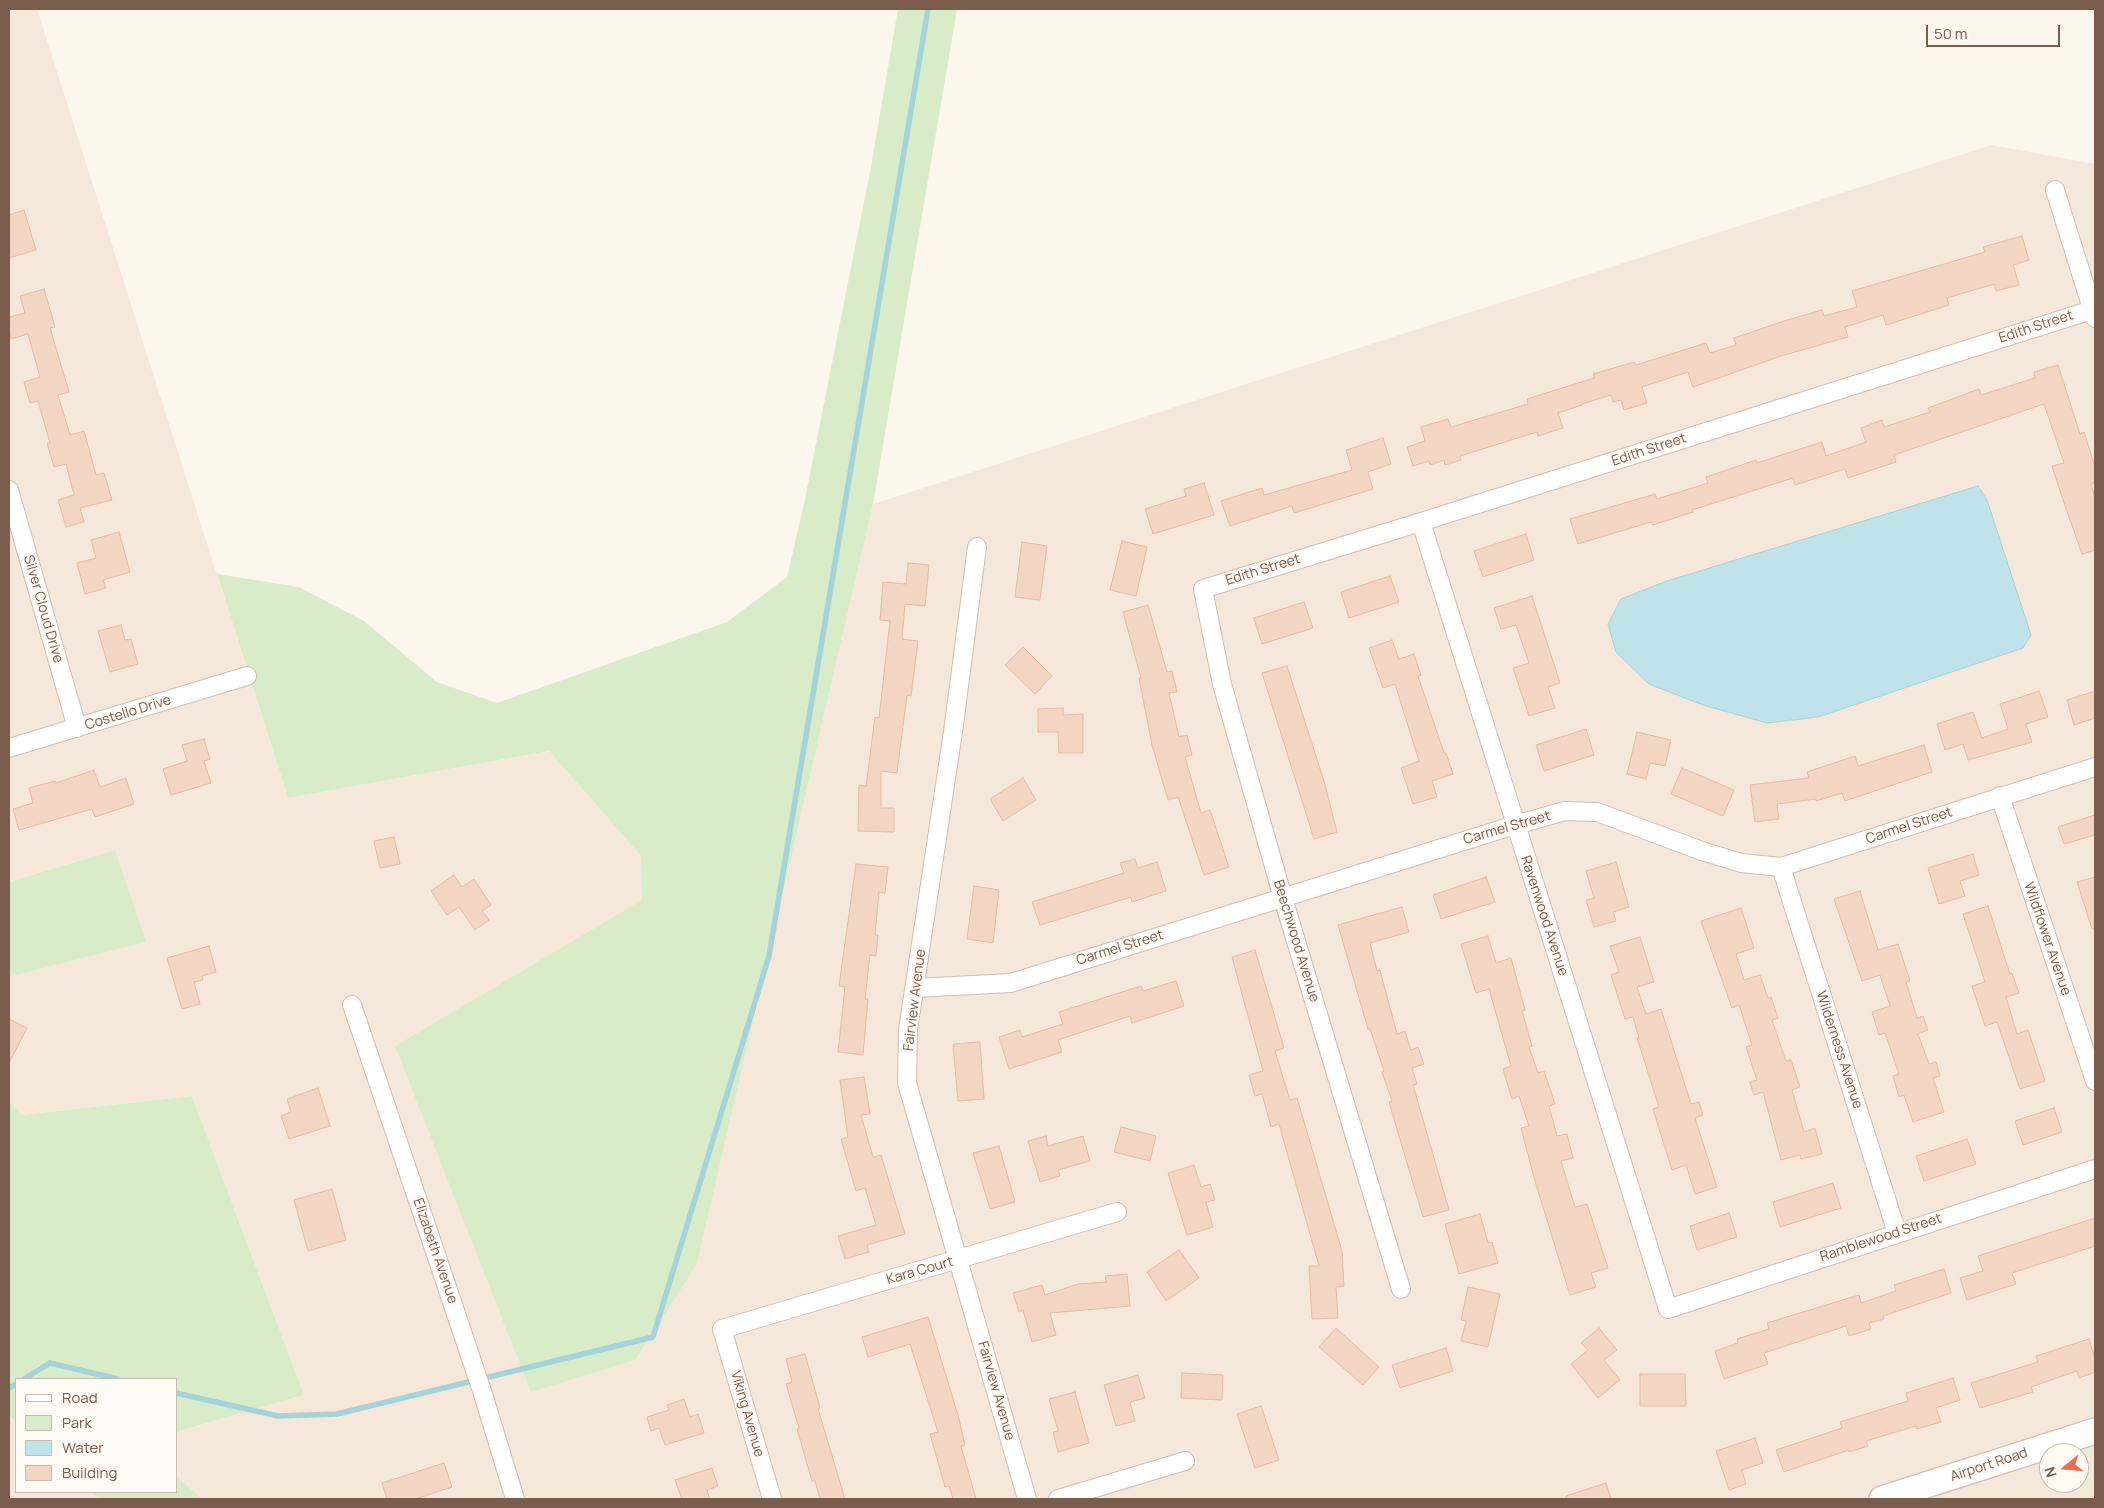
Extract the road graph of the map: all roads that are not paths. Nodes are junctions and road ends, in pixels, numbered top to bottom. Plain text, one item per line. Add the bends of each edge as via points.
1 (2055, 190) dead end
2 (2094, 312) edge
3 (9, 493) edge
4 (1421, 522) junction
5 (977, 547) dead end
6 (1203, 589) joint
7 (248, 676) dead end
8 (77, 728) junction
9 (9, 748) edge
10 (2095, 767) edge
11 (2000, 796) junction
12 (1515, 825) junction
13 (1780, 867) junction
14 (1283, 898) junction
15 (915, 988) junction
16 (352, 1005) dead end
17 (2095, 1081) edge
18 (2095, 1169) edge
19 (1116, 1212) dead end
20 (1897, 1233) junction
21 (958, 1260) junction
22 (1401, 1289) dead end
23 (1668, 1309) joint
24 (722, 1328) joint
25 (2095, 1431) edge
26 (1185, 1461) dead end
27 (515, 1499) edge
28 (772, 1499) edge
29 (1027, 1499) edge
30 (1058, 1499) edge
31 (1882, 1499) edge

1 - 2 street
2 - 4 street, Edith Street
3 - 8 street, Silver Cloud Drive
4 - 6 street, Edith Street
4 - 12 street, Ravenwood Avenue
5 - 15 street, Fairview Avenue
6 - 14 street, Beechwood Avenue via 1222,684
7 - 8 street, Costello Drive
8 - 9 street, Costello Drive
10 - 11 street, Carmel Street
11 - 13 street, Carmel Street
11 - 17 street, Wildflower Avenue
12 - 13 street, Carmel Street via 1565,811 1597,812 1741,863
12 - 14 street, Carmel Street
12 - 23 street, Ravenwood Avenue
13 - 20 street, Wilderness Avenue
14 - 15 street, Carmel Street via 1011,982
14 - 22 street, Beechwood Avenue
15 - 21 street, Fairview Avenue via 908,1030 907,1083
16 - 27 street, Elizabeth Avenue via 483,1394
18 - 20 street, Ramblewood Street
19 - 21 street, Kara Court
20 - 23 street, Ramblewood Street
21 - 24 street, Kara Court
21 - 29 street, Fairview Avenue
24 - 28 street, Viking Avenue
25 - 31 main road, Airport Road
26 - 30 street

